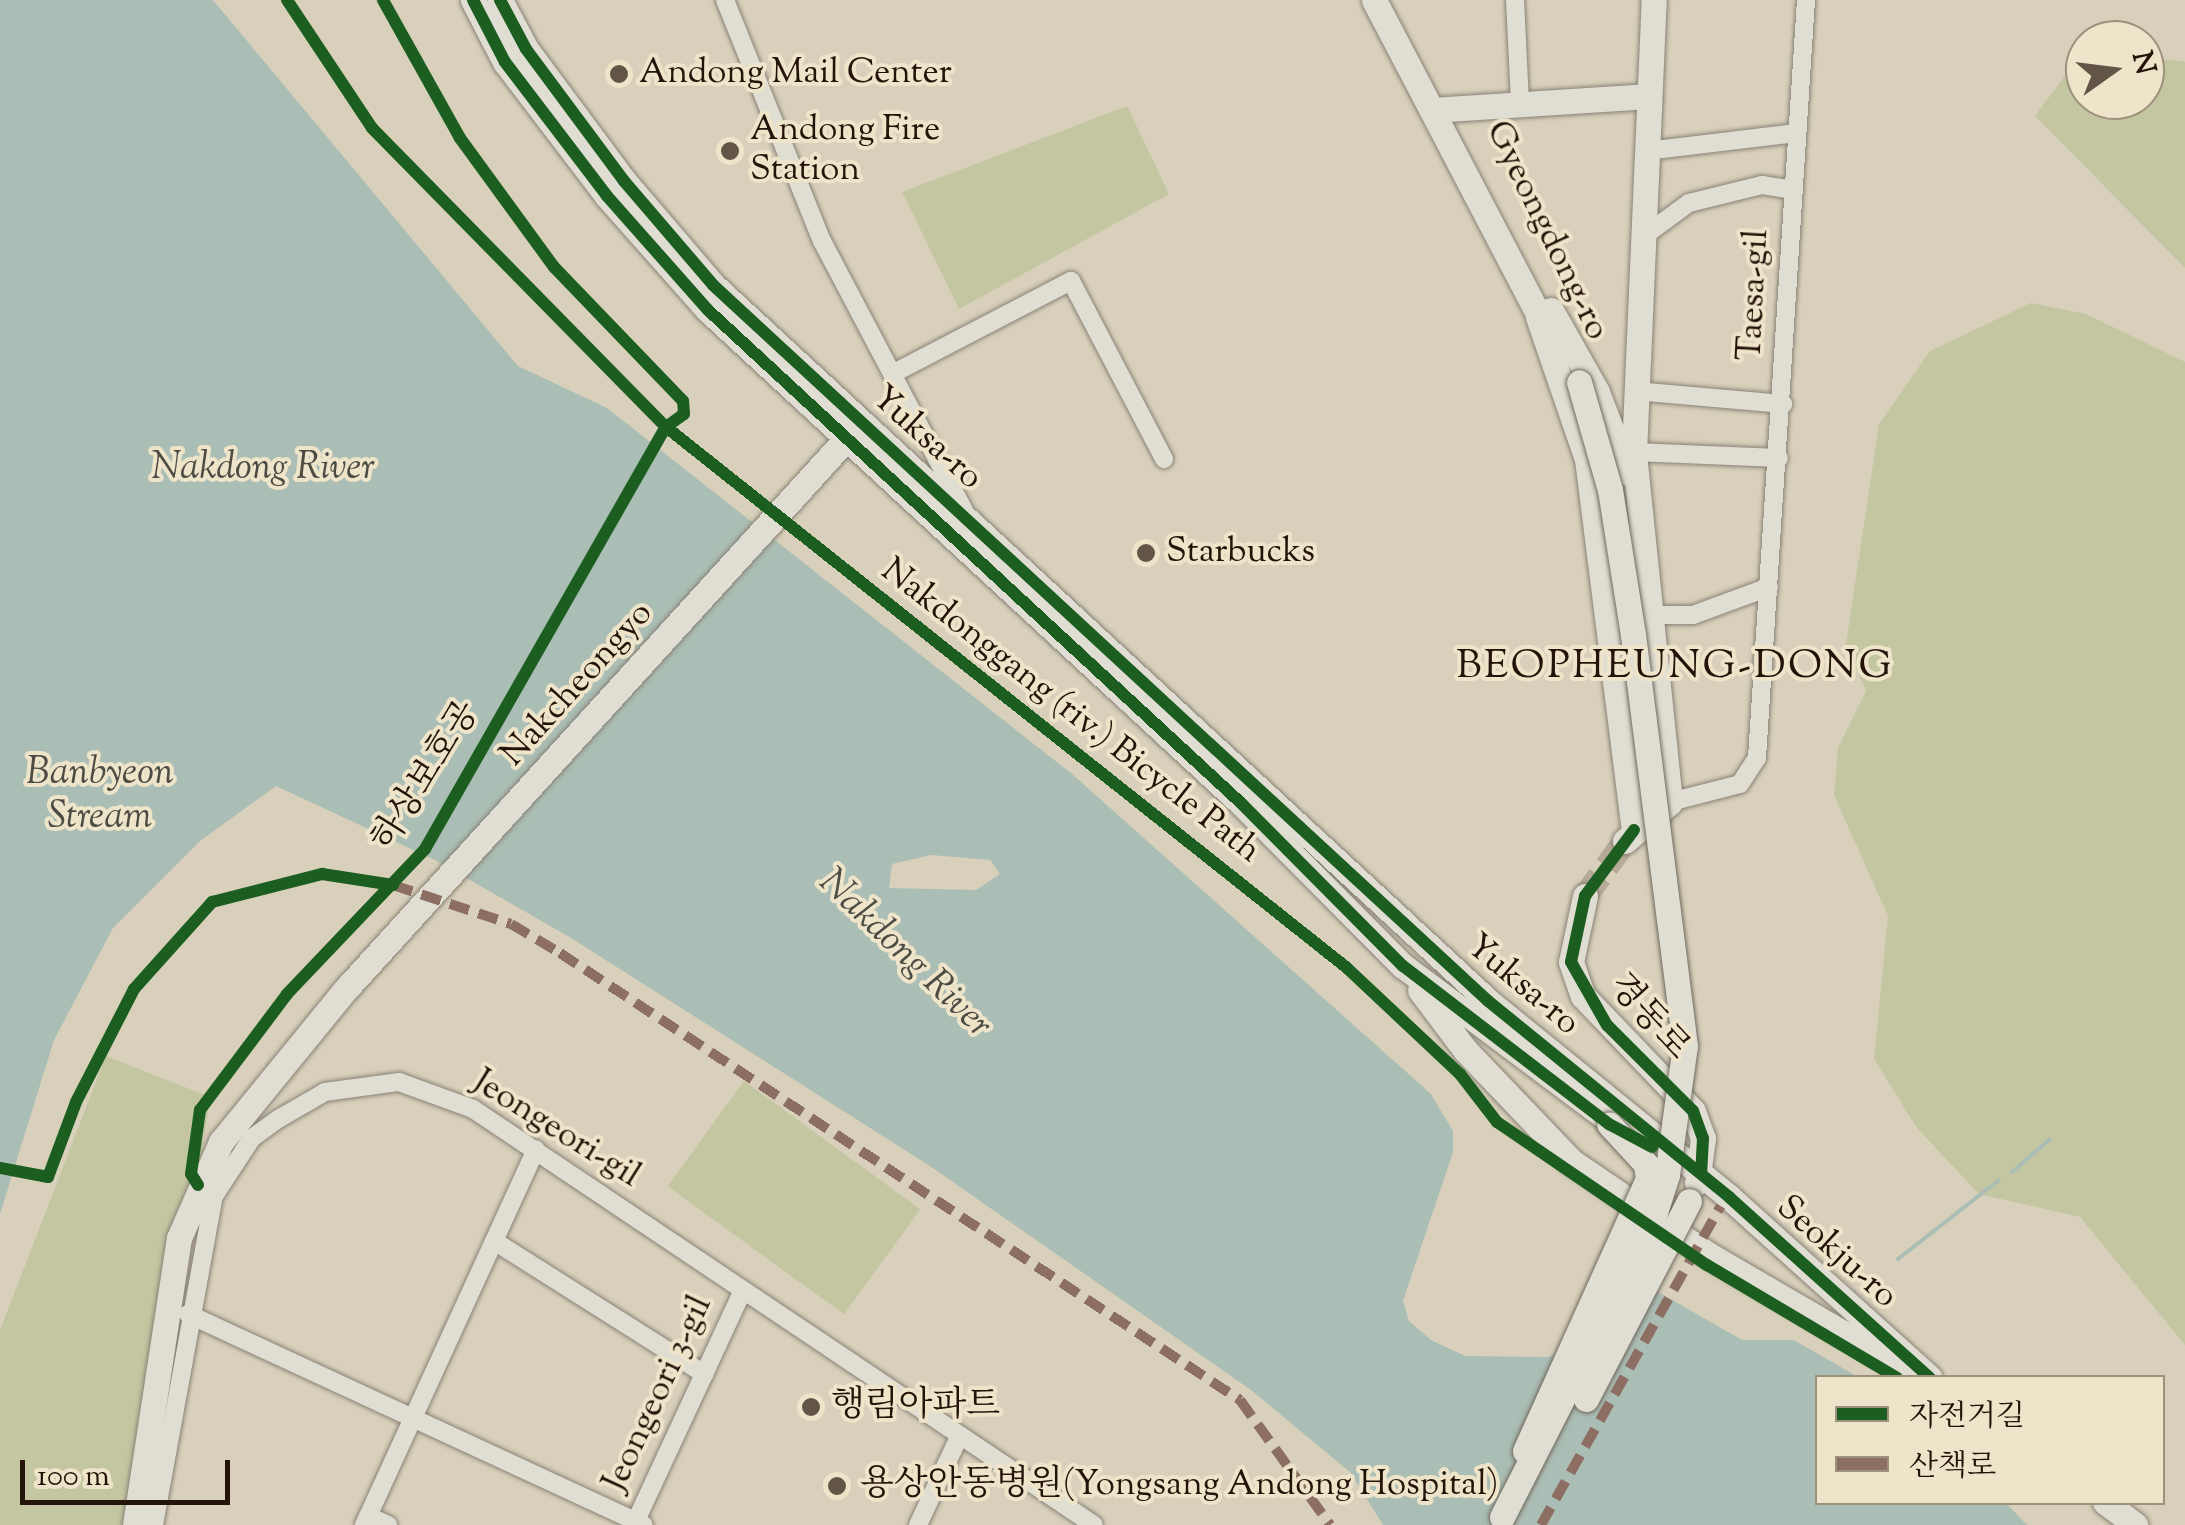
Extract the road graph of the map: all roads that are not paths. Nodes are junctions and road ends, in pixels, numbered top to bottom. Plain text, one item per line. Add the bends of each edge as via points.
1 (473, 0) edge
2 (500, 0) edge
3 (724, 0) edge
4 (1374, 0) edge
5 (1390, 0) edge
6 (1516, 0) edge
7 (1654, 0) edge
8 (1806, 0) edge
9 (1649, 96) junction
10 (1520, 103) junction
11 (1438, 107) junction
12 (1796, 132) junction
13 (1646, 151) junction
14 (1793, 190) junction
15 (1644, 236) junction
16 (1544, 314) junction
17 (892, 374) junction
18 (1635, 391) junction
19 (1782, 404) junction
20 (854, 430) junction
21 (1634, 452) junction
22 (1779, 458) junction
23 (1164, 459) dead end
24 (1636, 492) junction
25 (969, 519) junction
26 (1769, 587) junction
27 (1648, 616) junction
28 (1670, 802) junction
29 (1586, 896) tunnel mouth
30 (1402, 966) junction
31 (1609, 1124) junction
32 (536, 1150) junction
33 (1701, 1173) junction
34 (494, 1241) junction
35 (743, 1290) junction
36 (188, 1314) junction
37 (704, 1374) junction
38 (1915, 1375) edge
39 (1927, 1375) edge
40 (413, 1418) junction
41 (960, 1435) junction
42 (2109, 1505) edge
43 (366, 1520) edge
44 (1500, 1522) edge
45 (638, 1524) edge
46 (135, 1525) edge
47 (154, 1525) edge
48 (388, 1525) edge
49 (918, 1525) edge
50 (1094, 1525) edge
51 (2136, 1525) edge

1 - 20 street, Yuksa-ro via 505,62 612,203 708,310
2 - 20 street, Yuksa-ro via 526,49 624,182 712,285
3 - 17 street via 776,141
4 - 11 street, Gyeongdong-ro
5 - 11 street, Gyeongdong-ro
6 - 10 street
7 - 9 street
8 - 12 street, Taesa-gil
9 - 10 street, Gyeongdong-ro
9 - 13 street
10 - 11 street, Gyeongdong-ro
11 - 16 street, Gyeongdong-ro
12 - 13 street
12 - 14 street, Taesa-gil
13 - 15 street
14 - 15 street, Taesa-gil via 1762,185 1690,203
14 - 19 street, Taesa-gil
15 - 18 street
16 - 24 street via 1598,392
16 - 28 street via 1587,459 1630,835
16 - 44 street, Gyeongdong-ro, bridge via 1579,382 1624,580 1686,1046 1673,1144 1651,1225
17 - 23 street via 1071,281
17 - 25 street
18 - 19 street, Taesa-gil
18 - 21 street
19 - 22 street, Taesa-gil
20 - 25 street, Yuksa-ro
20 - 30 street, Yuksa-ro
20 - 46 street, Nakcheongyo via 243,1111 198,1185 179,1238
21 - 22 street
21 - 24 street
22 - 26 street, Taesa-gil
24 - 27 street
25 - 33 street, Yuksa-ro via 1488,1001
26 - 27 street via 1693,615
26 - 28 street, Taesa-gil via 1754,774
27 - 28 street
29 - 33 street, 경동로 via 1570,962 1584,996 1693,1110 1703,1138
30 - 31 street, Yuksa-ro
30 - 38 street via 1466,1052 1571,1161 1711,1256
31 - 33 street, Yuksa-ro
31 - 44 street, bridge via 1646,1164 1648,1179 1535,1420
32 - 34 street
32 - 35 street, Jeongeori-gil
32 - 36 street, Jeongeori-gil via 472,1109 399,1082 325,1092 252,1138 214,1196
33 - 39 street, Seokju-ro
33 - 44 street, bridge via 1564,1436
34 - 37 street
34 - 40 street
35 - 37 street, Jeongeori 3-gil
35 - 41 street, Jeongeori-gil
36 - 40 street
36 - 47 street, Jeongeori-gil
37 - 45 street, Jeongeori 3-gil
40 - 43 street
40 - 45 street
41 - 49 street
41 - 50 street, Jeongeori-gil
42 - 51 street
43 - 48 street

